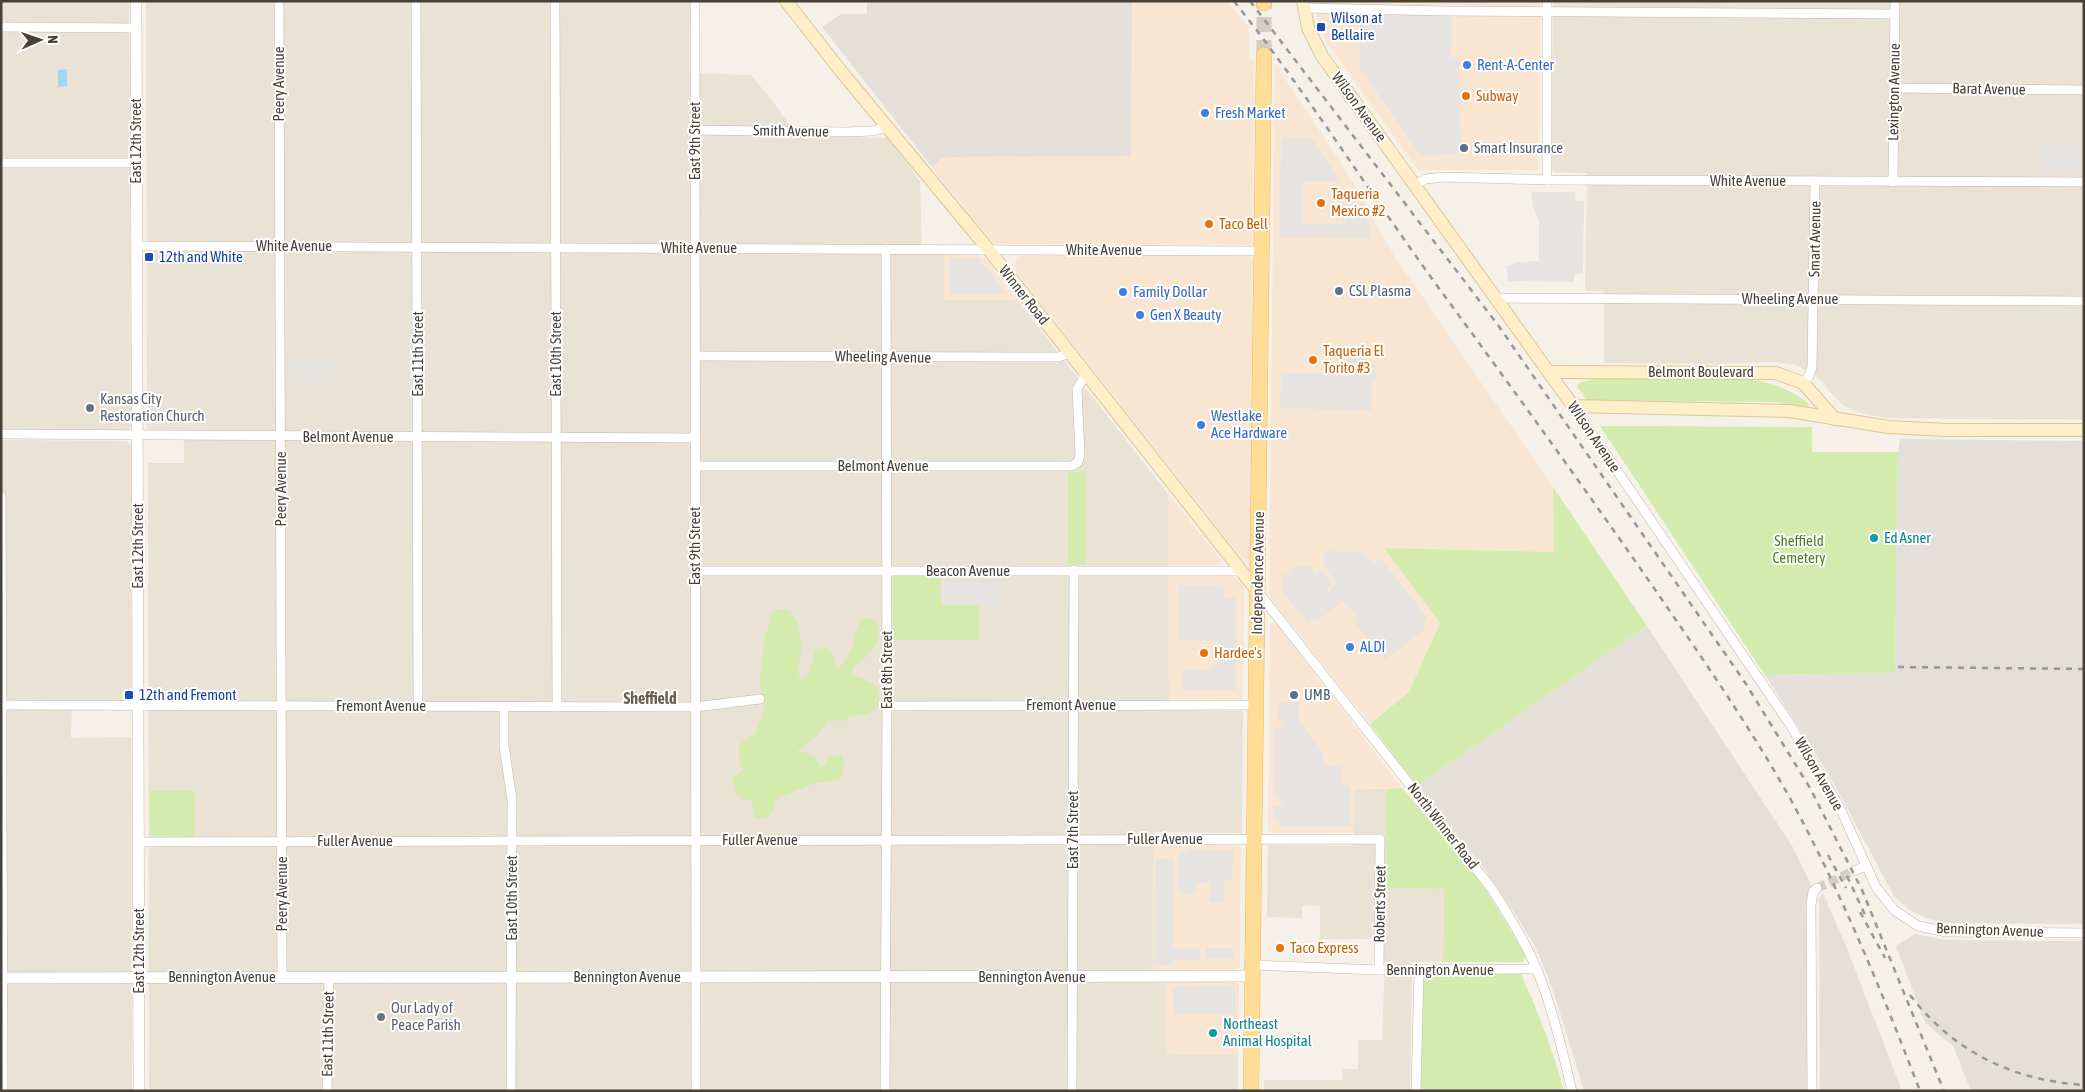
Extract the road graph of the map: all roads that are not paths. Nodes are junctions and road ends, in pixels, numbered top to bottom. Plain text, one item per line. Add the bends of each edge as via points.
1 (136, 1) edge
2 (279, 1) edge
3 (416, 1) edge
4 (555, 1) edge
5 (694, 1) edge
6 (786, 1) edge
7 (1895, 1) edge
8 (1305, 4) edge
9 (1547, 6) edge
10 (1895, 14) junction
11 (1, 27) edge
12 (136, 28) junction
13 (1264, 54) tunnel mouth
14 (1894, 88) junction
15 (2084, 90) edge
16 (887, 127) junction
17 (695, 130) junction
18 (1, 163) edge
19 (136, 163) junction
20 (1547, 180) junction
21 (1816, 182) junction
22 (1893, 182) junction
23 (2084, 182) edge
24 (1415, 186) junction
25 (137, 246) junction
26 (280, 246) junction
27 (418, 247) junction
28 (555, 248) junction
29 (695, 248) junction
30 (886, 249) junction
31 (988, 249) junction
32 (1262, 251) junction
33 (1496, 298) junction
34 (1814, 299) junction
35 (2084, 300) edge
36 (1070, 353) junction
37 (695, 356) junction
38 (885, 357) junction
39 (1549, 372) junction
40 (1086, 374) junction
41 (1803, 383) junction
42 (1574, 406) junction
43 (1835, 419) junction
44 (2084, 430) edge
45 (1, 434) edge
46 (138, 436) junction
47 (280, 436) junction
48 (418, 437) junction
49 (556, 438) junction
50 (695, 438) junction
51 (885, 465) junction
52 (695, 466) junction
53 (1, 496) edge
54 (1074, 570) junction
55 (886, 571) junction
56 (1241, 571) junction
57 (695, 572) junction
58 (1258, 592) junction
59 (760, 699) dead end
60 (2, 705) edge
61 (1074, 705) junction
62 (1256, 705) junction
63 (139, 706) junction
64 (281, 706) junction
65 (418, 706) junction
66 (504, 706) junction
67 (887, 706) junction
68 (557, 707) junction
69 (695, 707) junction
70 (1073, 839) junction
71 (1253, 839) junction
72 (1380, 839) joint
73 (512, 840) junction
74 (885, 840) junction
75 (695, 841) junction
76 (139, 842) junction
77 (282, 842) junction
78 (1866, 866) junction
79 (1856, 870) tunnel mouth
80 (1817, 888) dead end
81 (2084, 933) edge
82 (1536, 969) junction
83 (1253, 970) junction
84 (1379, 970) junction
85 (1419, 970) junction
86 (511, 976) junction
87 (139, 977) junction
88 (282, 977) junction
89 (329, 977) junction
90 (695, 977) junction
91 (885, 977) junction
92 (1073, 977) junction
93 (2, 978) edge
94 (3, 1091) edge
95 (139, 1091) edge
96 (327, 1091) edge
97 (511, 1091) edge
98 (696, 1091) edge
99 (884, 1091) edge
100 (1072, 1091) edge
101 (1251, 1091) edge
102 (1416, 1091) edge
103 (1572, 1091) edge
104 (1812, 1091) edge

1 - 12 street, East 12th Street
2 - 26 street, Peery Avenue
3 - 27 street, East 11th Street
4 - 28 street, East 10th Street
5 - 17 street, East 9th Street
6 - 16 main road, Winner Road
7 - 10 street, Lexington Avenue
8 - 9 street
8 - 24 main road, Wilson Avenue via 1308,28 1322,56
9 - 10 street
9 - 20 street
10 - 14 street, Lexington Avenue
11 - 12 street
12 - 19 street, East 12th Street
13 - 32 main road, Independence Avenue
14 - 15 street, Barat Avenue
14 - 22 street, Lexington Avenue
16 - 17 street, Smith Avenue via 846,132
16 - 31 main road, Winner Road
17 - 29 street, East 9th Street
18 - 19 street
19 - 25 street, East 12th Street
20 - 21 street, White Avenue
20 - 24 street, White Avenue via 1446,177 1426,179
21 - 22 street, White Avenue
21 - 34 street, Smart Avenue
22 - 23 street, White Avenue
24 - 33 main road, Wilson Avenue
25 - 26 street, White Avenue
25 - 46 street, East 12th Street
26 - 27 street, White Avenue
26 - 47 street, Peery Avenue
27 - 28 street, White Avenue
27 - 48 street, East 11th Street
28 - 29 street, White Avenue
28 - 49 street, East 10th Street
29 - 30 street, White Avenue
29 - 37 street, East 9th Street
30 - 31 street, White Avenue
30 - 38 street, East 8th Street
31 - 32 street, White Avenue
31 - 36 main road, Winner Road
32 - 58 main road, Independence Avenue
33 - 34 street, Wheeling Avenue
33 - 39 main road, Wilson Avenue
34 - 35 street, Wheeling Avenue
34 - 41 street, Smart Avenue via 1812,367
36 - 38 street, Wheeling Avenue via 1058,357
36 - 40 main road, Winner Road
37 - 38 street, Wheeling Avenue
37 - 50 street, East 9th Street
38 - 51 street, East 8th Street
39 - 41 main road, Belmont Boulevard via 1755,372 1776,373
39 - 42 main road, Wilson Avenue
40 - 51 street, Belmont Avenue via 1077,389 1080,454 1078,462 1072,466
40 - 56 main road, Winner Road
41 - 43 main road, Belmont Boulevard
42 - 43 main road via 1788,412
42 - 78 street, Wilson Avenue via 1789,723 1838,806
43 - 44 main road via 1889,427 1946,430
45 - 46 street, Belmont Avenue
46 - 47 street, Belmont Avenue
46 - 63 street, East 12th Street
47 - 48 street, Belmont Avenue
47 - 64 street, Peery Avenue
48 - 49 street, Belmont Avenue
48 - 65 street, East 11th Street
49 - 50 street, Belmont Avenue
49 - 68 street, East 10th Street
50 - 52 street, East 9th Street
51 - 52 street, Belmont Avenue
51 - 55 street, East 8th Street
52 - 57 street, East 9th Street
53 - 60 street
54 - 55 street, Beacon Avenue
54 - 56 street, Beacon Avenue
54 - 61 street, East 7th Street
55 - 57 street, Beacon Avenue
55 - 67 street, East 8th Street
56 - 58 main road, Winner Road
57 - 69 street, East 9th Street
58 - 62 main road, Independence Avenue
58 - 82 street, North Winner Road via 1492,889 1516,927
59 - 69 street, Fremont Avenue
60 - 63 street, Fremont Avenue
60 - 93 street
61 - 62 street, Fremont Avenue
61 - 67 street, Fremont Avenue
61 - 70 street, East 7th Street
62 - 71 main road, Independence Avenue
63 - 64 street, Fremont Avenue
63 - 76 street, East 12th Street
64 - 65 street, Fremont Avenue
64 - 77 street, Peery Avenue
65 - 66 street, Fremont Avenue
66 - 68 street, Fremont Avenue
66 - 73 street, East 10th Street
67 - 74 street, East 8th Street
68 - 69 street, Fremont Avenue
69 - 75 street, East 9th Street
70 - 71 street, Fuller Avenue
70 - 74 street, Fuller Avenue
70 - 92 street, East 7th Street
71 - 72 street, Fuller Avenue
71 - 83 main road, Independence Avenue
72 - 84 street, Roberts Street
73 - 75 street, Fuller Avenue
73 - 77 street, Fuller Avenue
73 - 86 street, East 10th Street
74 - 75 street, Fuller Avenue
74 - 91 street, East 8th Street
75 - 90 street, East 9th Street
76 - 77 street, Fuller Avenue
76 - 87 street, East 12th Street
77 - 88 street, Peery Avenue
78 - 79 street
78 - 81 street, Bennington Avenue via 1876,887 1894,910 1918,926 1947,932
80 - 104 street via 1811,904
82 - 85 street, Bennington Avenue
82 - 103 street, North Winner Road via 1553,1016
83 - 84 street, Bennington Avenue
83 - 92 street, Bennington Avenue
83 - 101 main road, Independence Avenue
84 - 85 street, Bennington Avenue
85 - 102 street
86 - 89 street, Bennington Avenue
86 - 90 street, Bennington Avenue
86 - 97 street, East 10th Street
87 - 88 street, Bennington Avenue
87 - 93 street, Bennington Avenue
87 - 95 street, East 12th Street
88 - 89 street, Bennington Avenue
89 - 96 street, East 11th Street
90 - 91 street, Bennington Avenue
90 - 98 street, East 9th Street
91 - 92 street, Bennington Avenue
91 - 99 street, East 8th Street
92 - 100 street, East 7th Street
93 - 94 street

